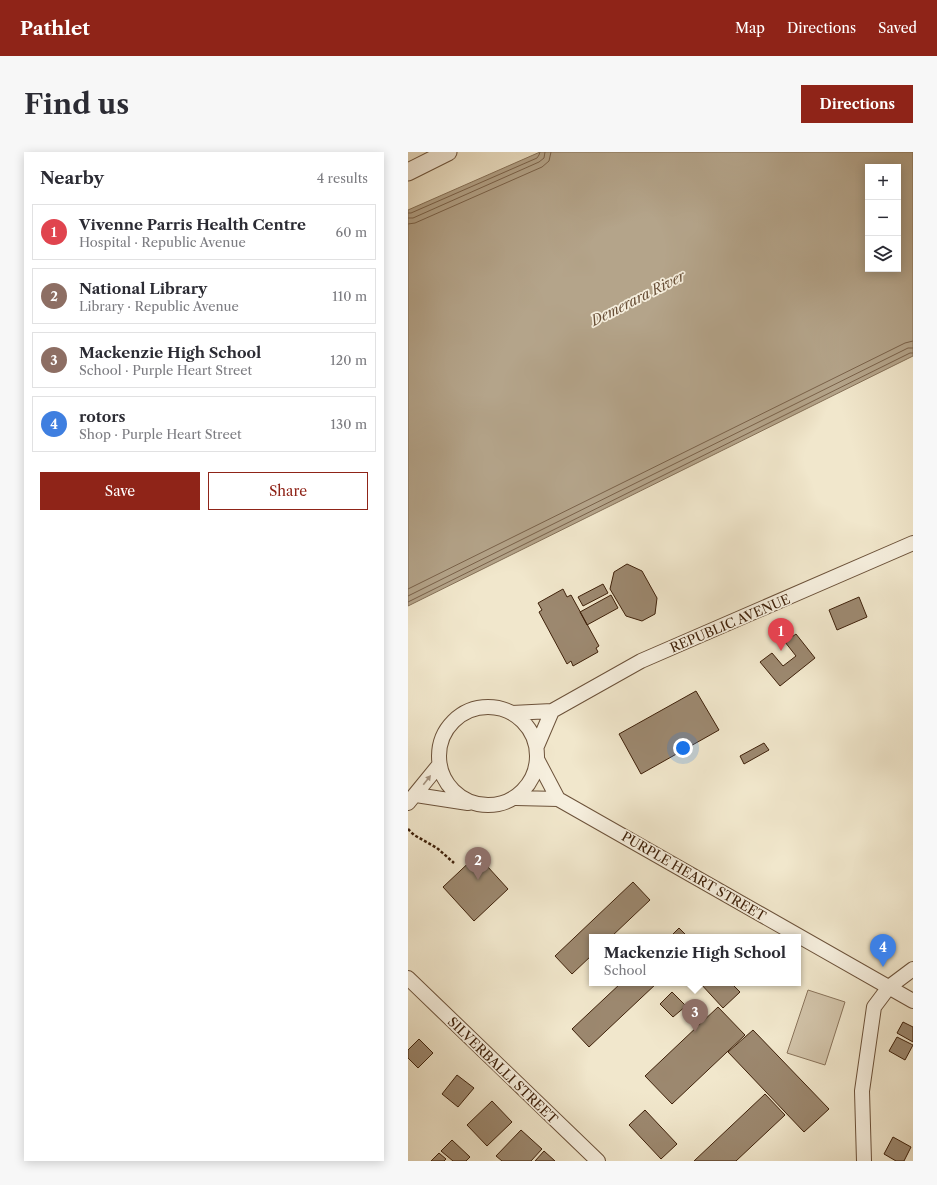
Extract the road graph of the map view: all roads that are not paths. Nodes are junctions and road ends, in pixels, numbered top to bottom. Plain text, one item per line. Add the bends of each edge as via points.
1 (448, 152) edge
2 (408, 172) edge
3 (913, 543) edge
4 (552, 711) junction
5 (512, 713) junction
6 (537, 746) junction
7 (538, 761) junction
8 (439, 765) junction
9 (516, 798) junction
10 (412, 799) edge
11 (558, 799) junction
12 (477, 805) junction
13 (796, 934) edge
14 (801, 937) edge
15 (913, 969) edge
16 (408, 978) edge
17 (889, 987) junction
18 (913, 1000) edge
19 (598, 1161) edge
20 (864, 1161) edge

1 - 2 street
3 - 4 street, REPUBLIC AVENUE via 641,661
4 - 5 street, REPUBLIC AVENUE
4 - 6 street
5 - 6 street via 532,732
5 - 8 street via 494,707 476,708 459,716 446,729 439,746
6 - 7 street
7 - 9 street via 527,788
7 - 11 street
10 -> 8 street
8 - 12 street via 446,783 460,797
9 - 11 street, PURPLE HEART STREET
9 - 12 street via 497,805
10 - 12 street
11 - 13 street, PURPLE HEART STREET
14 - 17 street, PURPLE HEART STREET
15 - 17 street
16 - 19 street, SILVERBALLI STREET
17 - 18 street, PURPLE HEART STREET
17 - 20 street via 874,1007 862,1091

